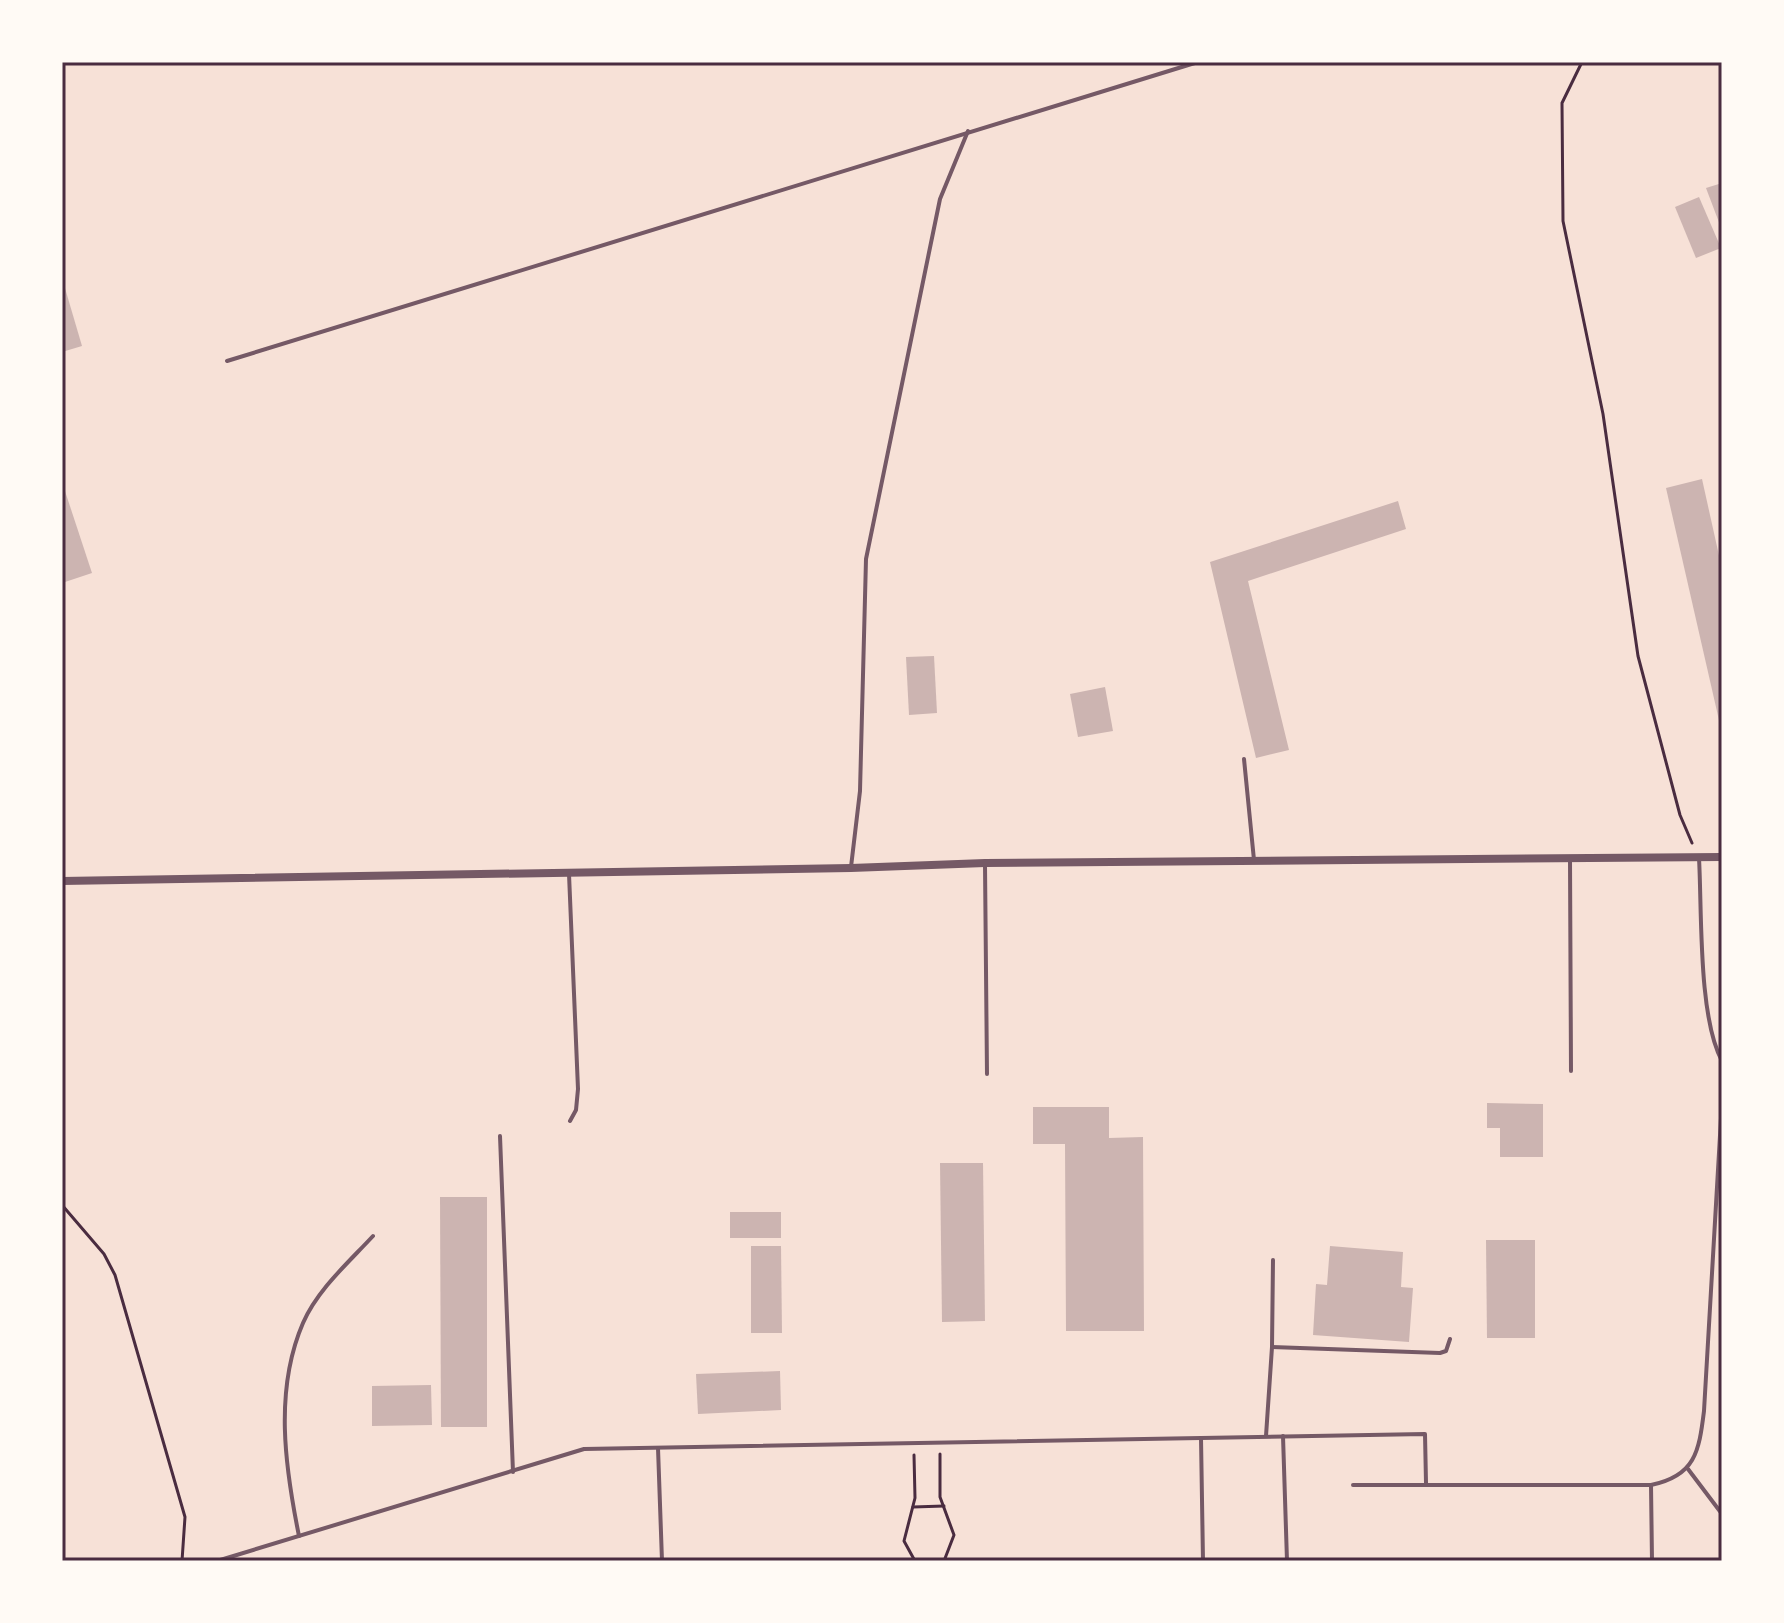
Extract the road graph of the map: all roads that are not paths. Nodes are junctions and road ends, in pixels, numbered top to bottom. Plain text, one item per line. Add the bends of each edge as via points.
1 (1198, 62) edge
2 (968, 131) junction
3 (227, 361) dead end
4 (1244, 759) dead end
5 (1722, 857) edge
6 (1570, 858) junction
7 (1699, 858) junction
8 (1254, 860) junction
9 (985, 863) junction
10 (851, 868) junction
11 (569, 874) junction
12 (62, 881) edge
13 (1722, 1061) edge
14 (1571, 1071) dead end
15 (987, 1074) dead end
16 (1722, 1101) edge
17 (570, 1121) dead end
18 (500, 1136) dead end
19 (373, 1236) dead end
20 (1273, 1260) dead end
21 (1450, 1339) dead end
22 (1272, 1347) junction
23 (1266, 1436) junction
24 (1283, 1436) junction
25 (1201, 1438) junction
26 (658, 1448) junction
27 (1688, 1469) junction
28 (513, 1472) junction
29 (1426, 1483) junction
30 (1353, 1485) dead end
31 (1651, 1485) junction
32 (1722, 1514) edge
33 (299, 1536) junction
34 (217, 1561) edge
35 (662, 1561) edge
36 (1203, 1561) edge
37 (1287, 1561) edge
38 (1652, 1561) edge

1 - 2 lane
2 - 3 lane
2 - 10 lane via 940,199 866,559 860,791
4 - 8 lane
5 - 7 street
6 - 7 street
6 - 8 street
6 - 14 lane
7 - 13 lane via 1706,992
8 - 9 street
9 - 10 street
9 - 15 lane
10 - 11 street
11 - 12 street
11 - 17 lane via 578,1089
16 - 27 lane via 1704,1411
18 - 28 lane
19 - 33 lane via 327,1286 303,1322 285,1387 286,1473
20 - 22 lane
21 - 22 lane via 1440,1353
22 - 23 lane
23 - 24 lane
23 - 25 lane
24 - 29 lane via 1425,1434
24 - 37 lane
25 - 26 lane
25 - 36 lane
26 - 28 lane via 584,1449
26 - 35 lane
27 - 31 lane via 1674,1480
27 - 32 lane
28 - 33 lane
29 - 30 lane
29 - 31 lane
31 - 38 lane
33 - 34 lane

